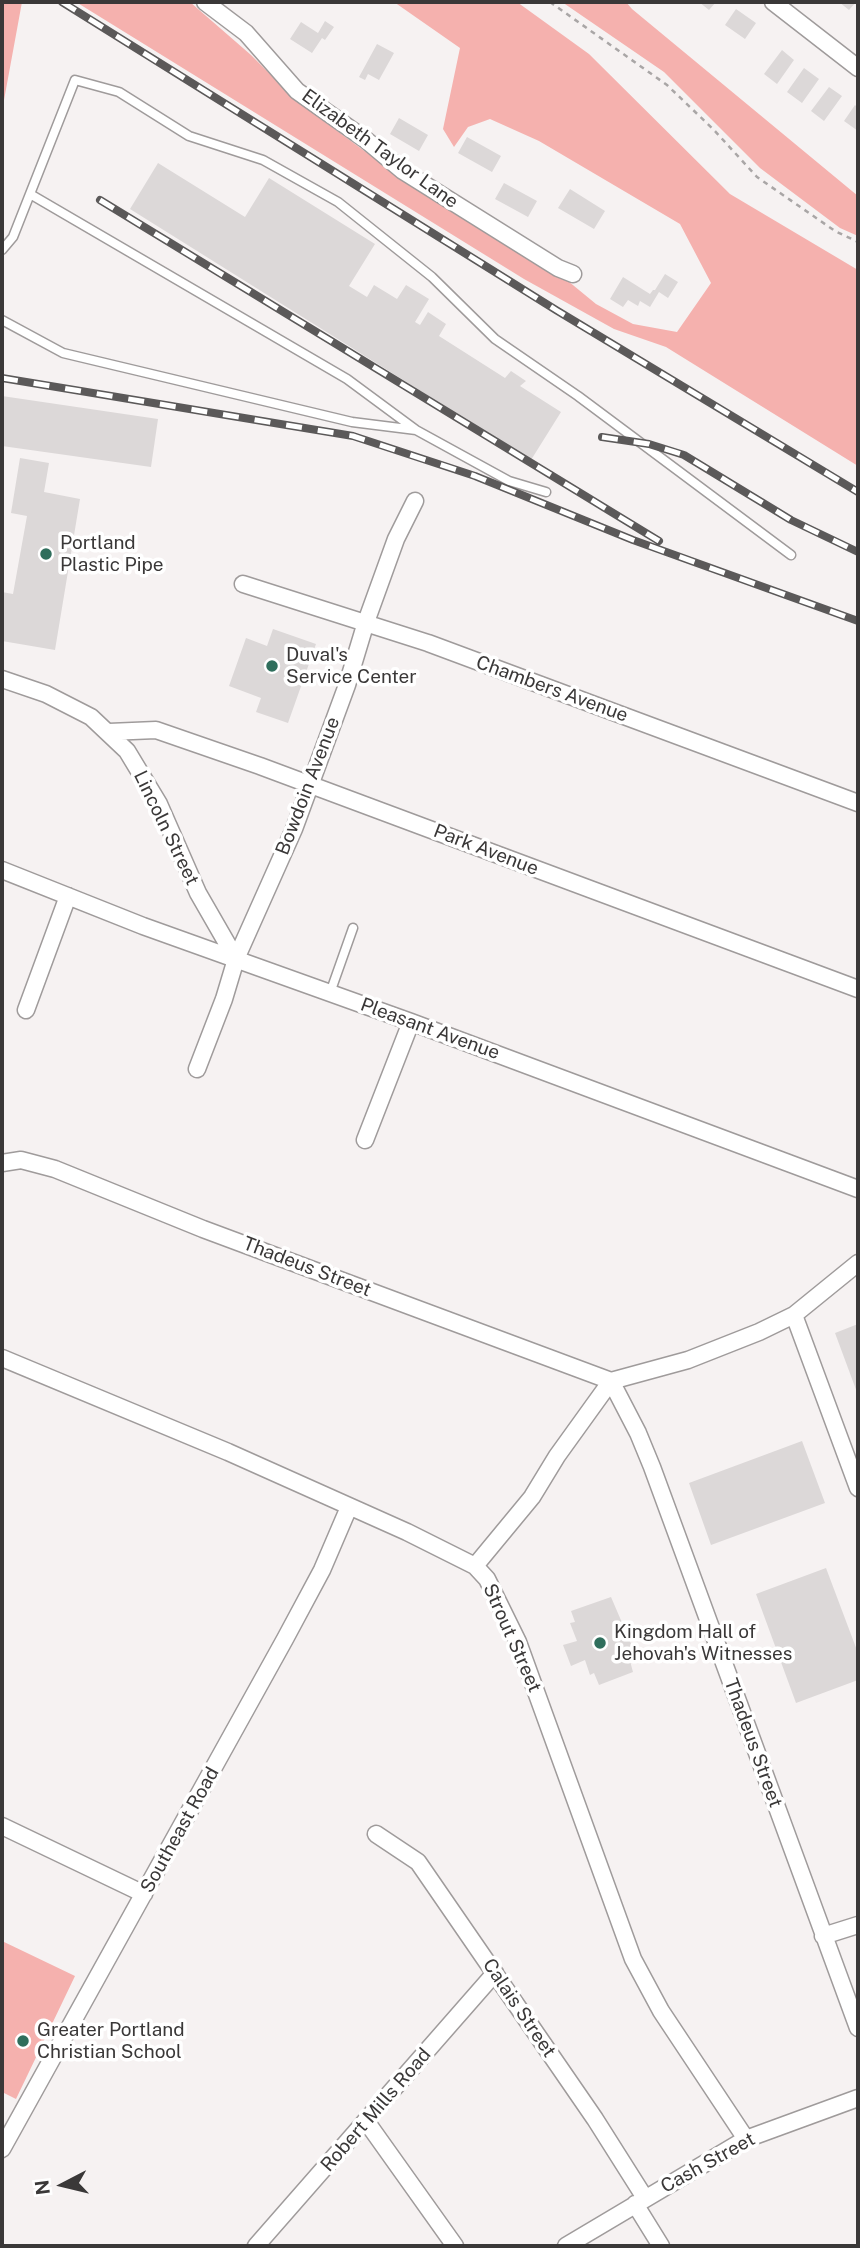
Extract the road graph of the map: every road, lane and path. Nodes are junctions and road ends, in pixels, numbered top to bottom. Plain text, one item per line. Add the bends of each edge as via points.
1 (205, 2) edge
2 (550, 2) edge
3 (773, 2) edge
4 (858, 68) edge
5 (30, 194) junction
6 (858, 242) edge
7 (2, 250) edge
8 (572, 274) dead end
9 (2, 320) edge
10 (416, 430) junction
11 (546, 492) dead end
12 (415, 501) dead end
13 (791, 555) dead end
14 (243, 584) dead end
15 (366, 622) junction
16 (2, 679) edge
17 (108, 732) junction
18 (308, 784) junction
19 (858, 803) edge
20 (2, 870) edge
21 (68, 896) junction
22 (353, 928) dead end
23 (236, 959) junction
24 (858, 989) edge
25 (330, 993) junction
26 (26, 1010) dead end
27 (411, 1022) junction
28 (197, 1069) dead end
29 (365, 1140) dead end
30 (2, 1163) edge
31 (858, 1189) edge
32 (858, 1263) edge
33 (794, 1315) junction
34 (2, 1358) edge
35 (611, 1381) junction
36 (858, 1488) edge
37 (349, 1507) junction
38 (475, 1566) junction
39 (2, 1826) edge
40 (376, 1835) dead end
41 (144, 1894) junction
42 (858, 1925) edge
43 (823, 1936) junction
44 (495, 1973) junction
45 (858, 2028) edge
46 (858, 2098) edge
47 (366, 2121) junction
48 (746, 2139) junction
49 (2, 2149) edge
50 (640, 2201) junction
51 (256, 2246) edge
52 (455, 2246) edge
53 (566, 2246) edge
54 (661, 2246) edge

1 - 8 street, Elizabeth Taylor Lane via 246,33 298,91 403,171
2 - 6 path via 667,85 757,177
3 - 4 street
5 - 7 lane via 13,237
5 - 10 lane via 346,379
5 - 13 lane via 75,80 120,92 189,136 263,160 338,202 432,276 495,339
9 - 10 lane via 63,353 352,422
10 - 11 lane via 509,481
12 - 15 street, Bowdoin Avenue
14 - 15 street, Chambers Avenue
15 - 18 street, Bowdoin Avenue
15 - 19 street, Chambers Avenue
16 - 17 street, Lincoln Street via 46,694 91,717
17 - 18 street, Park Avenue via 156,730
17 - 23 street, Lincoln Street via 127,751 159,804 198,893
18 - 23 street, Bowdoin Avenue
18 - 24 street, Park Avenue
20 - 21 street, Pleasant Avenue
21 - 23 street, Pleasant Avenue
21 - 26 street
22 - 25 lane
23 - 25 street, Pleasant Avenue
23 - 28 street, Bowdoin Avenue
25 - 27 street, Pleasant Avenue
27 - 29 street
27 - 31 street, Pleasant Avenue
30 - 35 street, Thadeus Street via 21,1160 55,1170
32 - 33 street
33 - 35 street via 688,1360
33 - 36 street
34 - 37 street, Strout Street
35 - 38 street via 532,1497
35 - 43 street, Thadeus Street via 652,1467
37 - 38 street, Strout Street
37 - 41 street, Southeast Road via 322,1570
38 - 48 street, Strout Street via 488,1578 518,1642 633,1959 661,2011
39 - 41 street
40 - 44 street, Calais Street via 418,1862
41 - 49 street, Southeast Road
42 - 43 street
43 - 45 street, Thadeus Street
44 - 47 street, Robert Mills Road
44 - 50 street, Calais Street via 595,2119
46 - 48 street, Cash Street
47 - 51 street, Robert Mills Road
47 - 52 street
48 - 50 street, Cash Street
50 - 53 street, Cash Street
50 - 54 street, Calais Street

